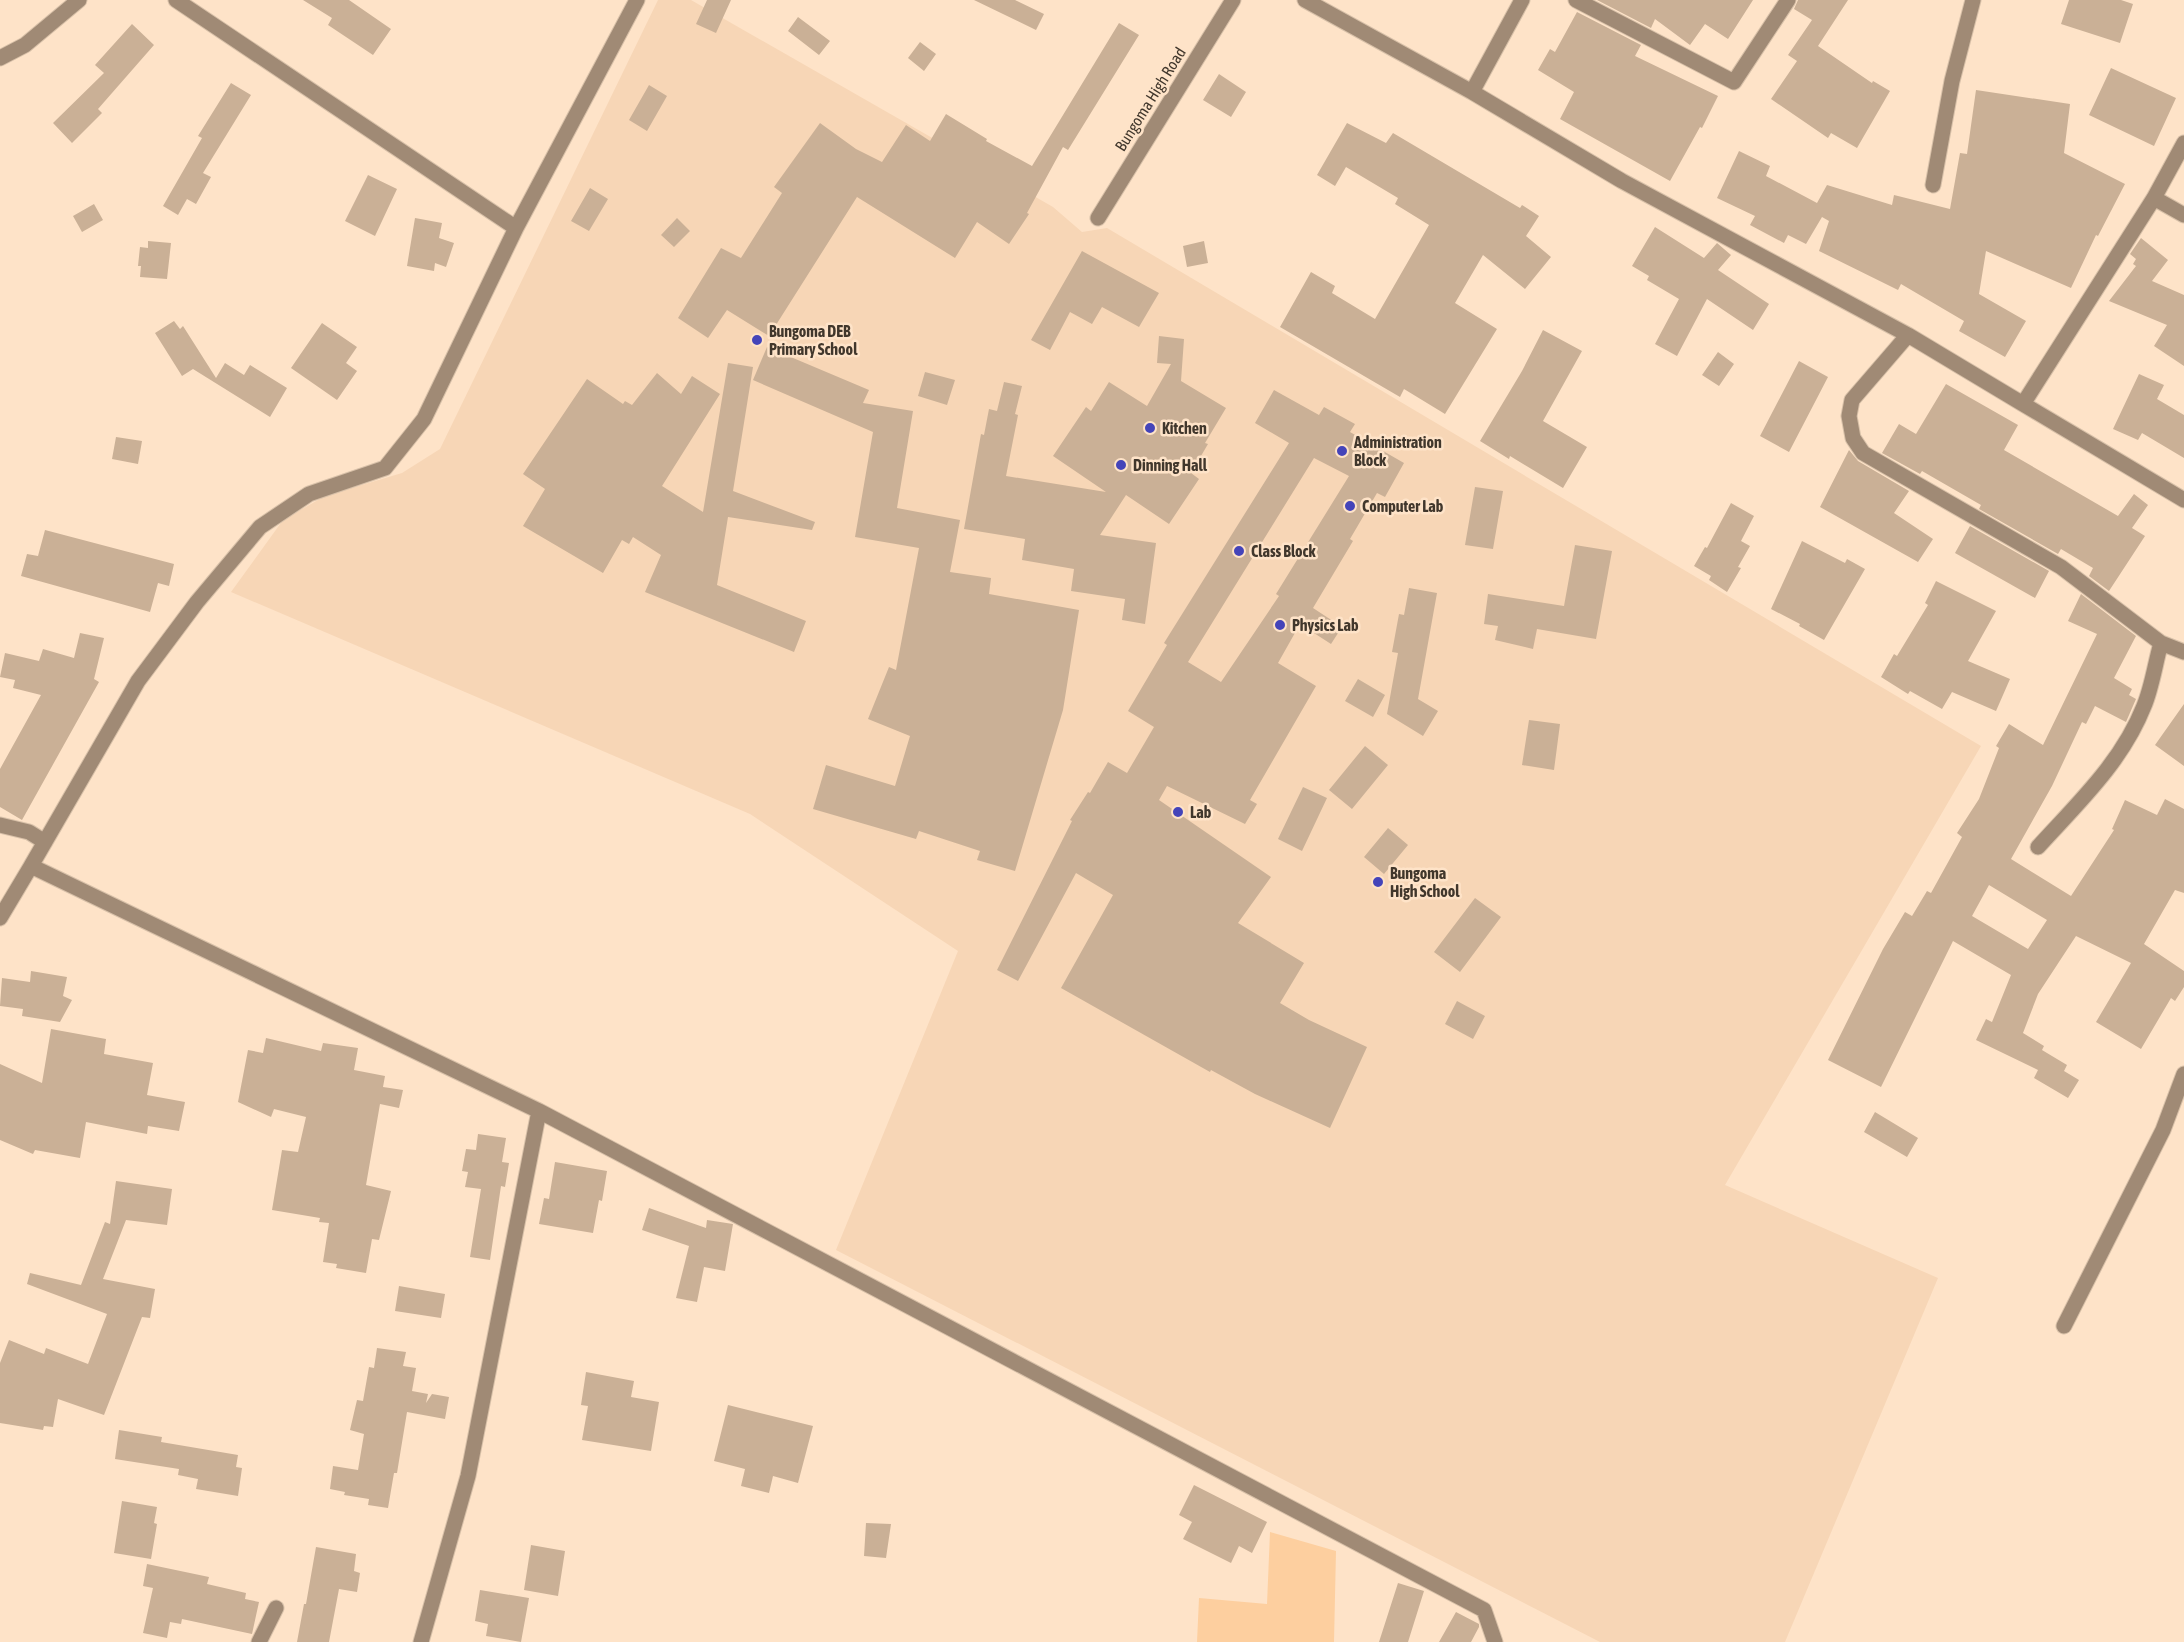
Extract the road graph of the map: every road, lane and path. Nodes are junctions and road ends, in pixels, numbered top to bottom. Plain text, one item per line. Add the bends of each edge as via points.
1 (79, 0) edge
2 (176, 0) edge
3 (637, 0) edge
4 (1233, 0) edge
5 (1305, 0) edge
6 (1522, 0) edge
7 (1576, 0) edge
8 (1788, 0) edge
9 (1973, 0) edge
10 (0, 58) edge
11 (1472, 92) junction
12 (2184, 143) edge
13 (1933, 186) dead end
14 (2154, 198) junction
15 (2184, 215) edge
16 (1098, 218) dead end
17 (516, 228) junction
18 (1908, 335) junction
19 (2023, 404) junction
20 (2184, 500) edge
21 (2161, 643) junction
22 (2184, 652) edge
23 (0, 825) edge
24 (45, 842) junction
25 (2038, 847) dead end
26 (31, 866) junction
27 (0, 918) edge
28 (2184, 1074) edge
29 (539, 1111) junction
30 (2064, 1326) dead end
31 (276, 1608) dead end
32 (259, 1642) edge
33 (421, 1642) edge
34 (1495, 1642) edge

1 - 10 street via 25,45
2 - 17 street
3 - 17 street
4 - 16 street, Bungoma High Road
5 - 11 street
6 - 11 street
7 - 8 street via 1734,82
9 - 13 street via 1952,81
11 - 18 street via 1622,181
12 - 14 street
14 - 15 street
14 - 19 street
17 - 24 street via 424,419 385,468 309,494 260,527 138,681
18 - 19 street
18 - 21 street via 1852,400 1849,416 1853,438 1863,453 2061,567
19 - 20 street
21 - 22 street
21 - 25 street via 2145,705 2123,749
23 - 24 street via 29,832
24 - 26 street
26 - 27 street
26 - 29 street
28 - 30 street via 2163,1130
29 - 33 street via 468,1476
29 - 34 street via 1484,1610
31 - 32 street

